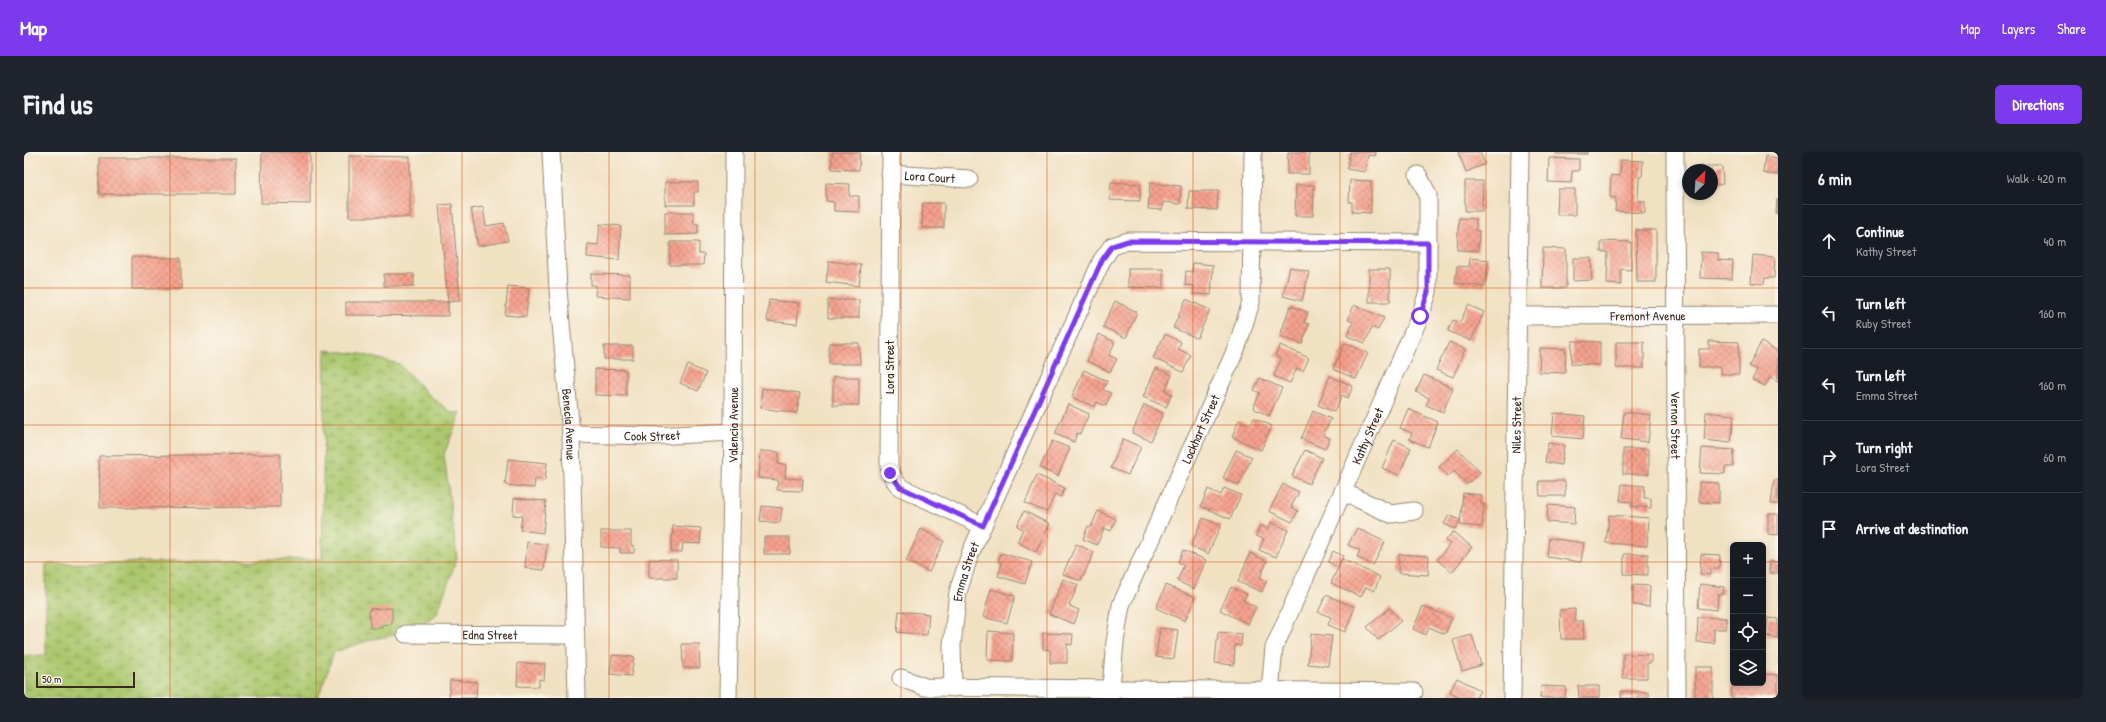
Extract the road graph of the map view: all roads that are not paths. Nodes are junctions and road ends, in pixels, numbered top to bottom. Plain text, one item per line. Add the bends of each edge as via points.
1 (550, 152) edge
2 (734, 152) edge
3 (890, 152) edge
4 (1253, 152) edge
5 (1520, 152) edge
6 (1675, 152) edge
7 (890, 174) junction
8 (1418, 175) dead end
9 (969, 179) dead end
10 (1251, 241) junction
11 (1428, 243) junction
12 (1778, 315) edge
13 (1517, 316) junction
14 (1676, 316) junction
15 (733, 432) junction
16 (571, 434) junction
17 (1343, 492) junction
18 (1414, 511) dead end
19 (983, 526) junction
20 (406, 634) dead end
21 (574, 635) junction
22 (901, 678) dead end
23 (953, 688) junction
24 (1270, 691) junction
25 (1414, 692) dead end
26 (1110, 694) edge
27 (576, 698) edge
28 (728, 698) edge
29 (1512, 698) edge
30 (1677, 698) edge

1 - 16 street, Benecia Avenue via 558,290
2 - 15 street, Valencia Avenue
3 - 7 street, Lora Street
4 - 10 street, Lockhart Street
5 - 13 street, Niles Street
6 - 14 street, Vernon Street
7 - 9 street, Lora Court
7 - 19 street, Lora Street via 888,467 900,487
8 - 11 street, Kathy Street via 1428,195
10 - 11 street
10 - 19 street, Emma Street via 1128,241 1112,246 1102,260
10 - 26 street, Lockhart Street via 1251,302 1238,344 1121,605
11 - 17 street, Kathy Street via 1428,292 1420,316
12 - 14 street, Fremont Avenue
13 - 14 street, Fremont Avenue
13 - 29 street, Niles Street
14 - 30 street, Vernon Street
15 - 16 street, Cook Street via 653,436
15 - 28 street, Valencia Avenue
16 - 21 street, Benecia Avenue
17 - 18 street via 1391,514
17 - 24 street, Kathy Street via 1274,648
19 - 23 street, Emma Street via 970,554 958,592 952,645
20 - 21 street, Edna Street
21 - 27 street, Benecia Avenue
22 - 23 street via 925,687
23 - 26 street
24 - 25 street
24 - 26 street

